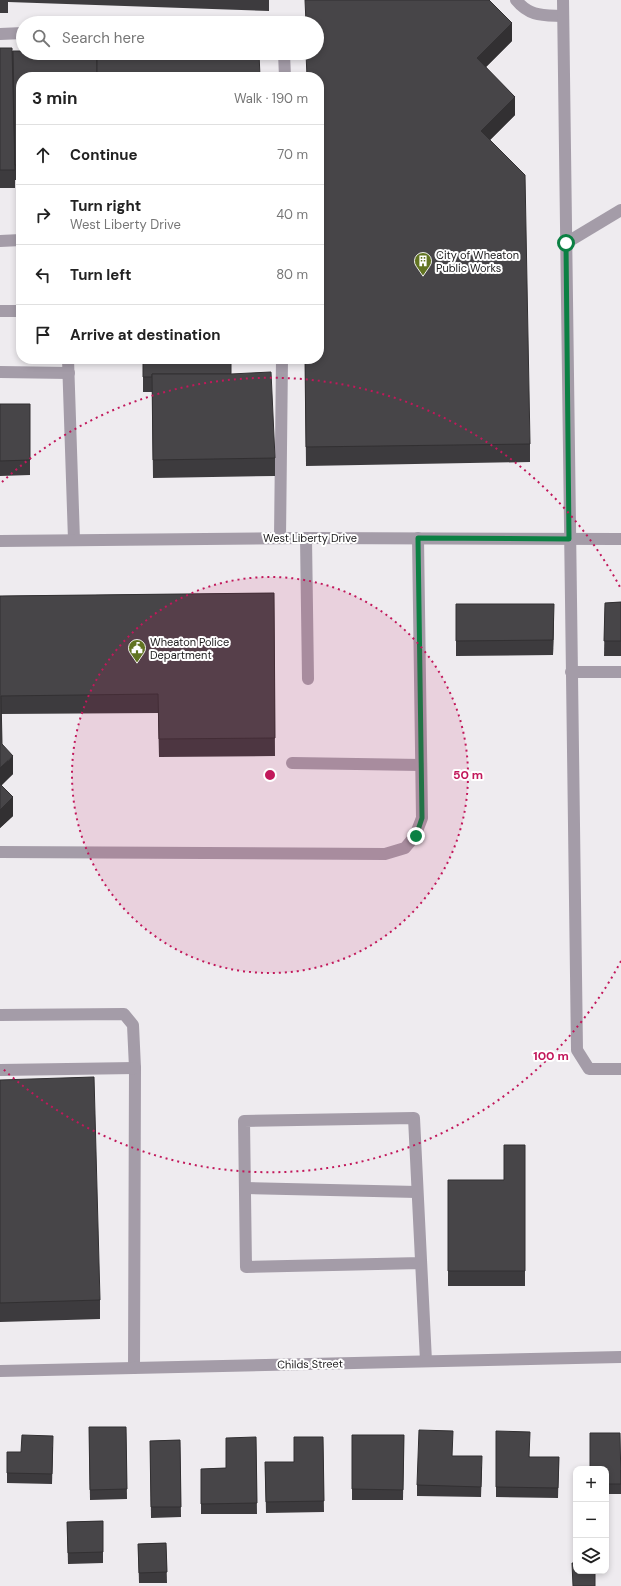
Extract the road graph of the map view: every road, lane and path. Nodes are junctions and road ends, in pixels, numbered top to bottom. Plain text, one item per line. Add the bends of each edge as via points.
1 (516, 0) edge
2 (563, 0) edge
3 (563, 16) junction
4 (0, 34) edge
5 (16, 34) edge
6 (284, 60) edge
7 (285, 72) edge
8 (621, 210) edge
9 (0, 240) edge
10 (16, 240) edge
11 (566, 243) junction
12 (0, 311) edge
13 (16, 311) edge
14 (68, 364) edge
15 (282, 364) edge
16 (0, 372) edge
17 (69, 373) junction
18 (280, 538) junction
19 (306, 538) junction
20 (418, 538) junction
21 (569, 539) junction
22 (621, 539) edge
23 (74, 540) junction
24 (0, 541) edge
25 (571, 672) junction
26 (621, 672) edge
27 (308, 679) dead end
28 (292, 763) dead end
29 (421, 765) junction
30 (0, 852) edge
31 (0, 1015) edge
32 (135, 1068) junction
33 (621, 1069) edge
34 (0, 1070) edge
35 (245, 1188) junction
36 (418, 1192) junction
37 (421, 1263) junction
38 (621, 1357) edge
39 (426, 1361) junction
40 (134, 1368) junction
41 (0, 1371) edge

1 - 3 street via 535,15
2 - 3 street
3 - 11 street
4 - 5 street
6 - 7 street
8 - 11 street
9 - 10 street
11 - 21 street
12 - 13 street
14 - 17 street
15 - 18 street
16 - 17 street
17 - 23 street
18 - 19 street, West Liberty Drive
18 - 23 street, West Liberty Drive
19 - 20 street, West Liberty Drive
19 - 27 street
20 - 21 street, West Liberty Drive
20 - 29 street
21 - 22 street, West Liberty Drive
21 - 25 street
23 - 24 street, West Liberty Drive
25 - 26 street
25 - 33 street via 577,1050 589,1069
28 - 29 street
29 - 30 street via 422,818 416,836 405,848 385,854
31 - 32 street via 124,1014 133,1025
32 - 34 street
32 - 40 street
35 - 36 street
35 - 36 street via 244,1121 414,1118
35 - 37 street via 246,1267
36 - 37 street
37 - 39 street
38 - 39 street, Childs Street
39 - 40 street, Childs Street
40 - 41 street, Childs Street

